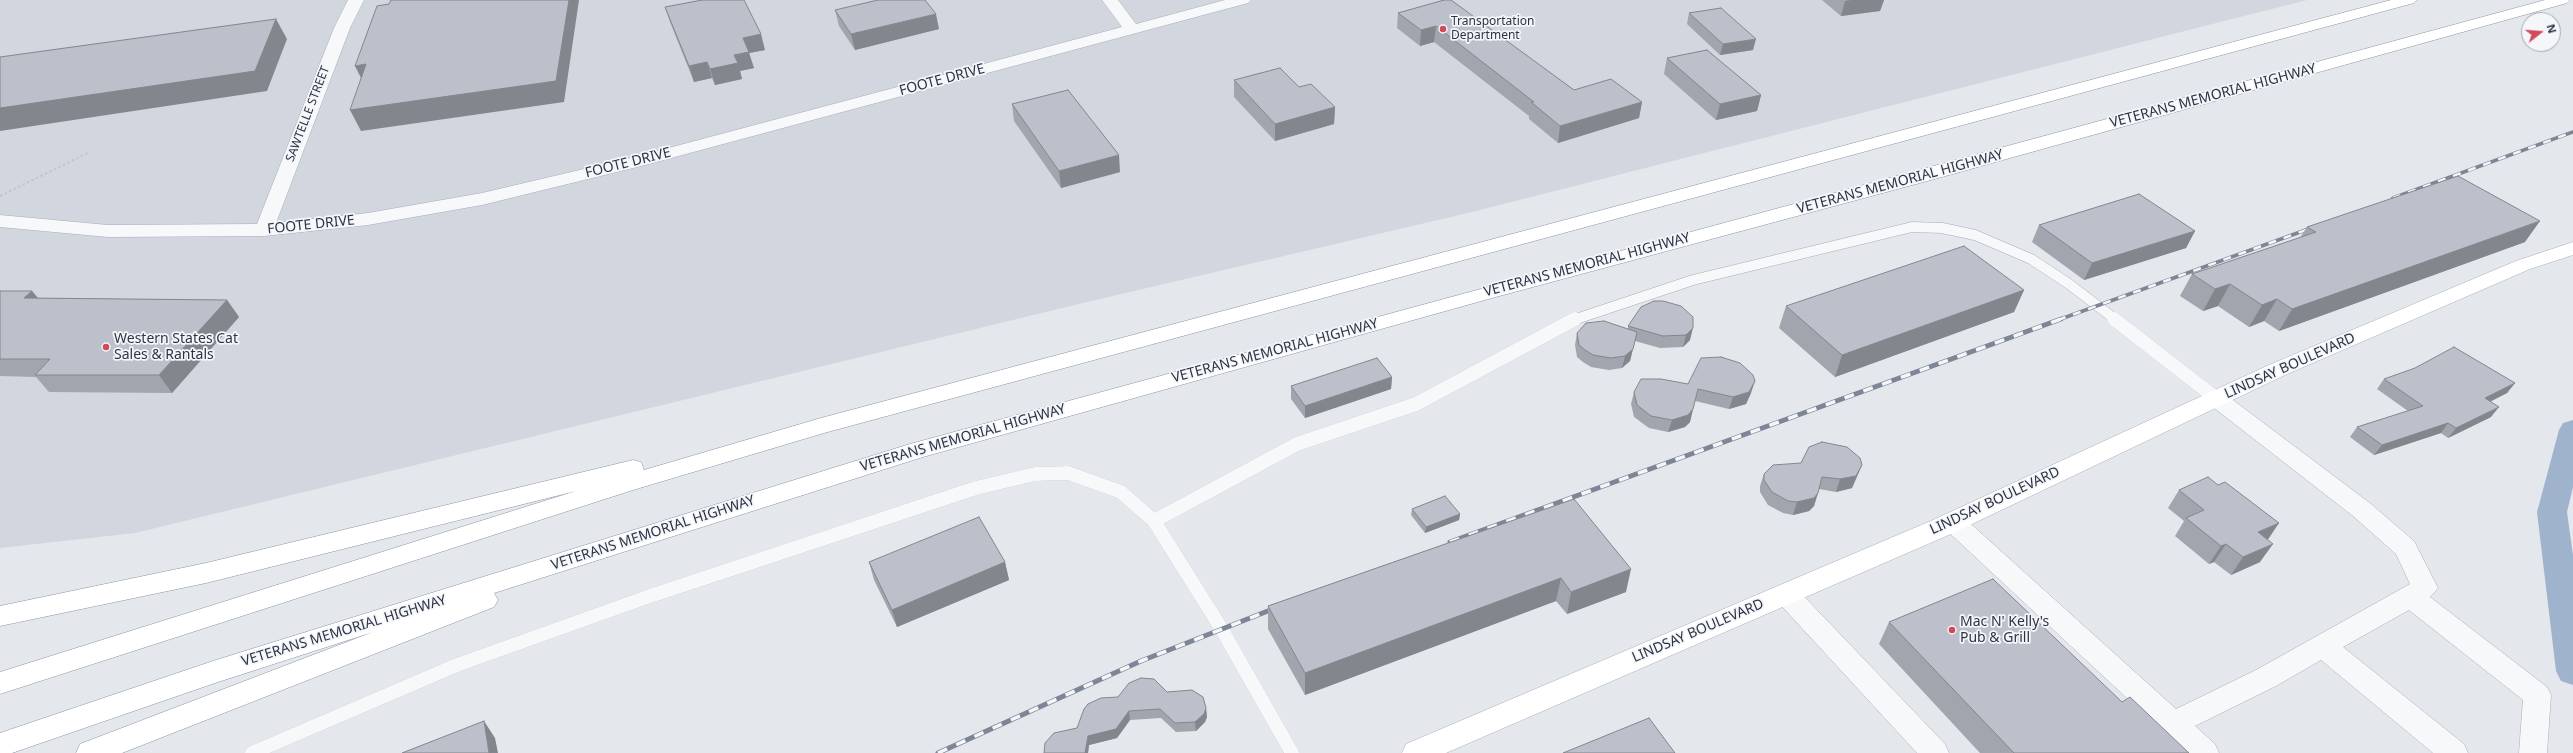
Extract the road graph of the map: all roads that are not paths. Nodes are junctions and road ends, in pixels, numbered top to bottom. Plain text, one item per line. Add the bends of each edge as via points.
1 (356, 0) edge
2 (1110, 0) edge
3 (1243, 0) edge
4 (2409, 0) edge
5 (2562, 0) edge
6 (1131, 28) junction
7 (0, 221) edge
8 (264, 230) junction
9 (2573, 248) edge
10 (2216, 399) junction
11 (821, 426) junction
12 (1154, 521) junction
13 (1952, 522) junction
14 (661, 531) junction
15 (1786, 594) junction
16 (2411, 597) junction
17 (0, 616) edge
18 (2323, 646) junction
19 (0, 683) edge
20 (2173, 724) junction
21 (0, 745) edge
22 (90, 753) edge
23 (252, 753) edge
24 (1292, 753) edge
25 (1416, 753) edge
26 (1935, 753) edge
27 (2205, 753) edge
28 (2454, 753) edge
29 (2533, 753) edge

1 - 8 street, SAWTELLE STREET via 342,28
2 - 6 street
3 - 6 street, FOOTE DRIVE
4 - 11 main road
5 - 14 main road, VETERANS MEMORIAL HIGHWAY via 926,447
6 - 8 street, FOOTE DRIVE via 857,103 482,199 368,220
7 - 8 street, FOOTE DRIVE via 108,231
9 - 10 main road, LINDSAY BOULEVARD via 2523,265
10 - 12 lane via 2068,284 2031,259 1974,235 1942,228 1912,227 1693,280 1573,320 1416,404 1297,444
10 - 13 main road, LINDSAY BOULEVARD
10 - 16 street via 2362,510 2405,548 2425,588
11 - 17 main road via 624,470 206,574
11 - 19 main road via 625,484
12 - 23 lane via 1121,492 1068,473 1035,474 976,488 658,593 457,665
12 - 24 lane via 1221,628
13 - 15 main road, LINDSAY BOULEVARD
13 - 20 street
14 - 21 main road, VETERANS MEMORIAL HIGHWAY via 213,672
14 - 22 main road
15 - 25 main road, LINDSAY BOULEVARD
15 - 26 street
16 - 18 street
16 - 29 street via 2537,695
18 - 20 street
18 - 28 street
20 - 27 street

